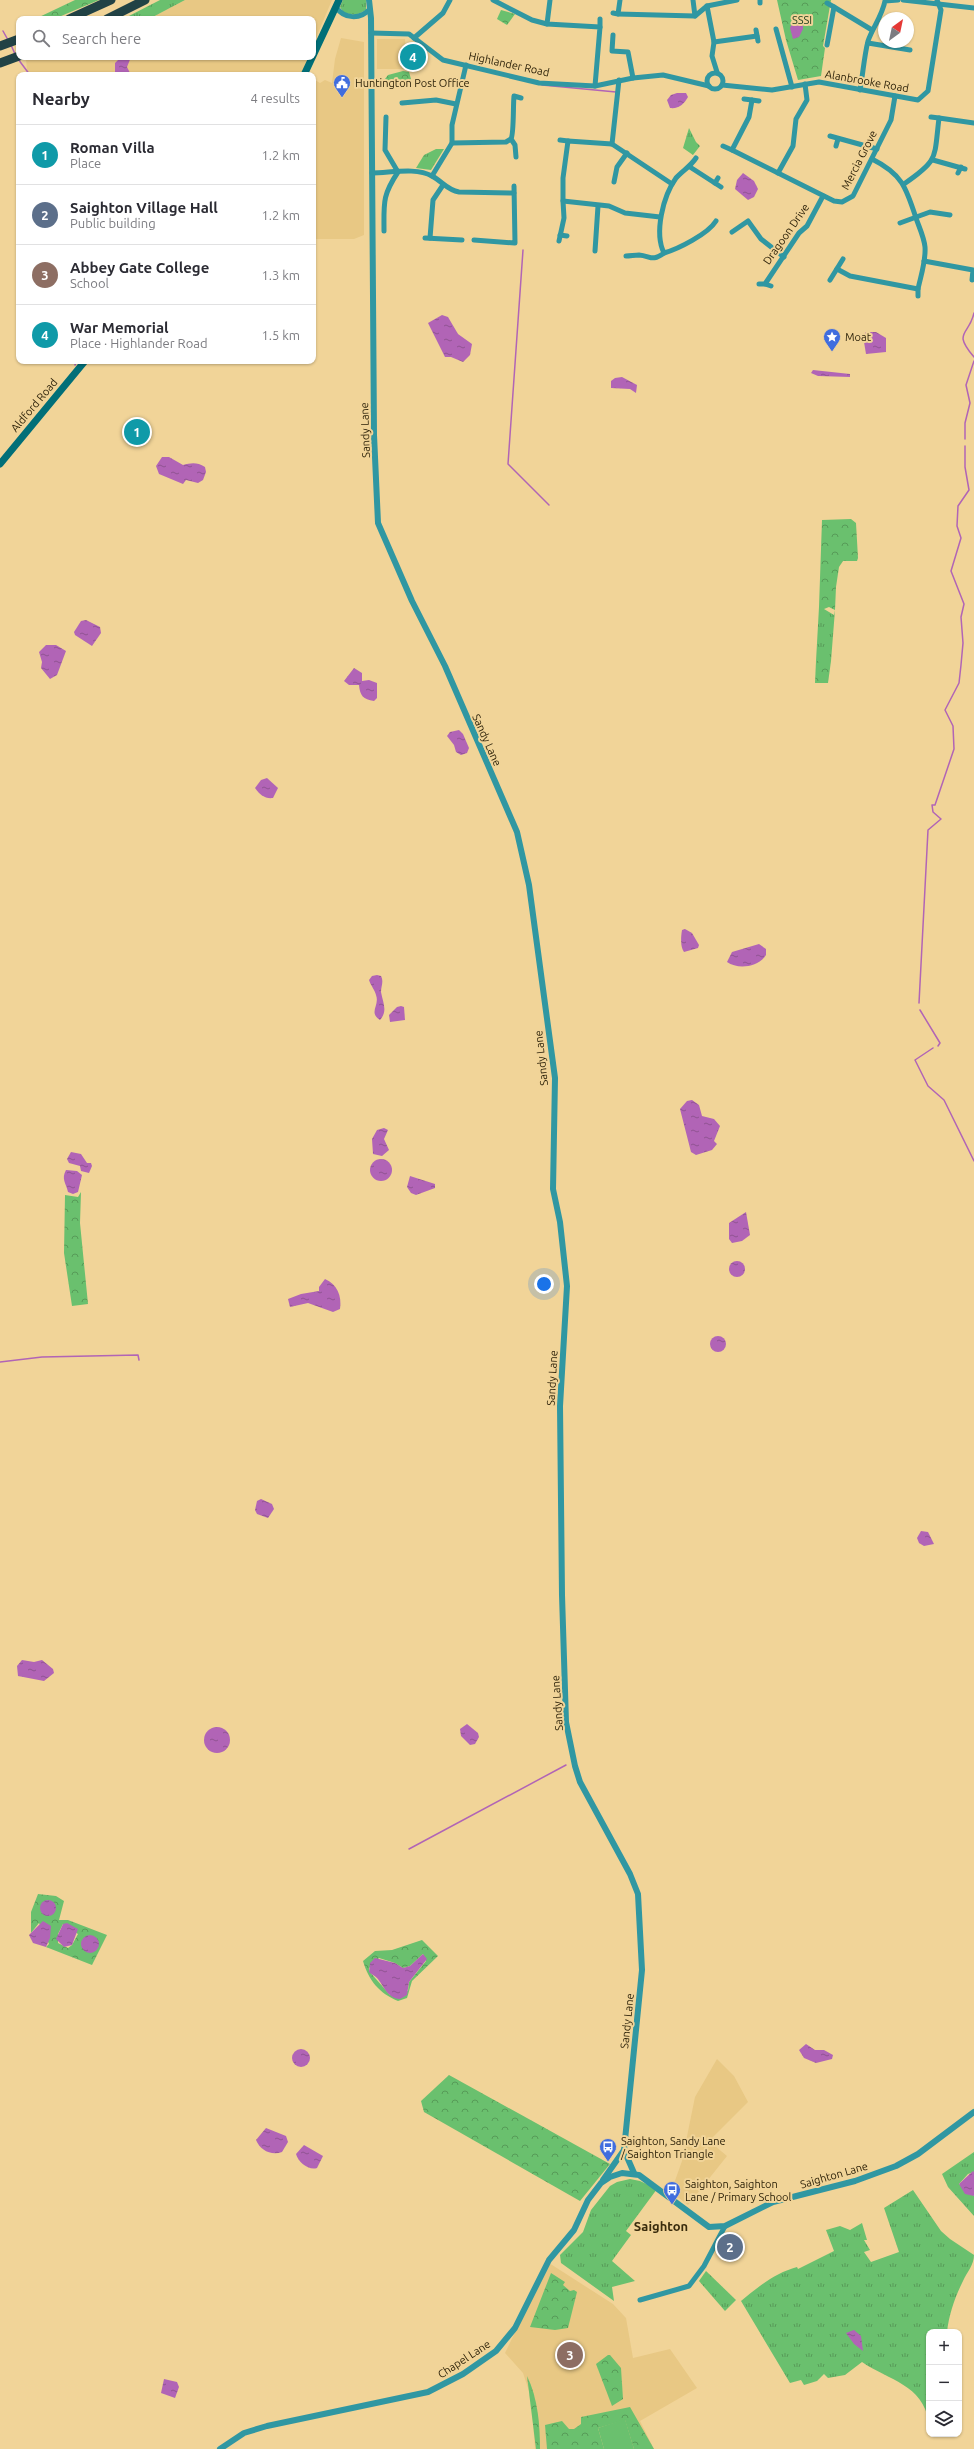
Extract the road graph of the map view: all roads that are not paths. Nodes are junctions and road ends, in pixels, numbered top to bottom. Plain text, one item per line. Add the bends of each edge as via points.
1 (111, 0) edge
2 (145, 0) edge
3 (339, 0) edge
4 (369, 0) edge
5 (450, 0) edge
6 (493, 0) edge
7 (550, 0) edge
8 (620, 0) edge
9 (693, 0) edge
10 (737, 0) edge
11 (898, 0) edge
12 (903, 0) edge
13 (884, 1) edge
14 (937, 2) edge
15 (827, 3) dead end
16 (707, 6) junction
17 (336, 7) junction
18 (834, 7) junction
19 (974, 8) edge
20 (370, 10) junction
21 (76, 16) edge
22 (113, 16) edge
23 (695, 16) junction
24 (600, 20) dead end
25 (547, 24) junction
26 (600, 27) junction
27 (776, 29) dead end
28 (756, 30) dead end
29 (872, 30) junction
30 (371, 33) junction
31 (613, 35) dead end
32 (414, 38) junction
33 (15, 41) edge
34 (714, 42) junction
35 (868, 43) junction
36 (827, 45) dead end
37 (0, 46) edge
38 (316, 50) edge
39 (910, 50) dead end
40 (16, 57) edge
41 (311, 60) edge
42 (3, 62) edge
43 (466, 65) junction
44 (716, 71) junction
45 (305, 72) edge
46 (634, 78) junction
47 (619, 80) junction
48 (723, 82) junction
49 (708, 84) junction
50 (805, 84) junction
51 (595, 86) junction
52 (792, 86) junction
53 (860, 90) junction
54 (895, 96) junction
55 (521, 98) dead end
56 (744, 99) dead end
57 (752, 100) junction
58 (759, 101) dead end
59 (402, 103) dead end
60 (456, 104) junction
61 (386, 117) dead end
62 (931, 117) dead end
63 (939, 118) junction
64 (974, 123) edge
65 (830, 136) dead end
66 (511, 139) junction
67 (838, 139) junction
68 (560, 140) dead end
69 (568, 141) junction
70 (452, 142) junction
71 (612, 144) junction
72 (723, 146) dead end
73 (836, 146) dead end
74 (877, 149) junction
75 (732, 150) junction
76 (627, 153) junction
77 (516, 157) dead end
78 (696, 158) dead end
79 (872, 159) junction
80 (933, 160) junction
81 (690, 167) junction
82 (398, 172) junction
83 (372, 173) junction
84 (778, 173) junction
85 (958, 173) dead end
86 (432, 176) junction
87 (718, 178) dead end
88 (614, 182) dead end
89 (672, 184) junction
90 (715, 184) junction
91 (904, 184) junction
92 (443, 185) junction
93 (514, 186) dead end
94 (721, 187) dead end
95 (514, 193) junction
96 (823, 196) junction
97 (563, 201) junction
98 (598, 206) junction
99 (950, 215) dead end
100 (660, 217) junction
101 (916, 218) junction
102 (716, 221) dead end
103 (900, 223) dead end
104 (384, 231) dead end
105 (732, 232) dead end
106 (568, 236) dead end
107 (462, 240) dead end
108 (474, 240) dead end
109 (515, 243) junction
110 (520, 244) dead end
111 (595, 251) dead end
112 (664, 253) junction
113 (626, 256) dead end
114 (784, 257) junction
115 (843, 259) dead end
116 (924, 261) junction
117 (974, 267) edge
118 (837, 269) junction
119 (830, 280) dead end
120 (972, 280) dead end
121 (759, 284) dead end
122 (765, 284) junction
123 (771, 286) dead end
124 (918, 289) junction
125 (918, 296) dead end
126 (83, 364) edge
127 (0, 464) edge
128 (974, 2112) edge
129 (624, 2150) junction
130 (634, 2173) junction
131 (601, 2183) junction
132 (725, 2226) junction
133 (640, 2300) dead end
134 (220, 2449) edge

1 - 21 highway
2 - 22 highway
3 - 17 main road
4 - 20 street, Sandy Lane
5 - 32 street via 443,13
6 - 25 street via 532,20
7 - 25 street
8 - 23 street via 616,14
9 - 23 street
10 - 16 street
11 - 13 street
12 - 14 street via 926,4
13 - 29 street via 883,12
14 - 19 street
14 - 54 street, Alanbrooke Road via 941,10 928,91 918,100
15 - 18 street
16 - 23 street
16 - 34 street
17 - 20 street via 342,14 355,17 363,16
17 - 38 main road
18 - 29 street
18 - 36 street
20 - 30 street, Sandy Lane
24 - 26 street
25 - 26 street
26 - 51 street
27 - 52 street
28 - 34 street via 757,38
29 - 35 street
30 - 32 street, Highlander Road via 409,34
30 - 83 street, Sandy Lane
31 - 46 street via 612,51 628,52
32 - 43 street, Highlander Road via 444,60
33 - 37 highway
34 - 44 street via 712,56
35 - 39 street
35 - 53 street
40 - 42 highway
41 - 45 main road
43 - 51 street, Highlander Road via 539,82
43 - 60 street
44 - 48 street
44 - 49 street via 709,75
46 - 47 street, Highlander Road
46 - 49 street, Highlander Road via 663,75
47 - 51 street, Highlander Road
47 - 71 street
48 - 49 street, Alanbrooke Road via 716,89
48 - 52 street, Alanbrooke Road via 772,90
50 - 52 street, Alanbrooke Road
50 - 53 street, Alanbrooke Road via 819,82
50 - 84 street via 807,100 796,119 794,146
53 - 54 street, Alanbrooke Road
54 - 74 street, Mercia Grove via 891,120
55 - 66 street via 512,95
56 - 57 street
57 - 58 street
57 - 75 street via 749,117
59 - 60 street via 436,100
60 - 70 street
61 - 82 street via 385,150
62 - 63 street
63 - 64 street via 952,117
63 - 80 street
65 - 67 street
66 - 70 street via 506,142
66 - 77 street
67 - 73 street
67 - 74 street
68 - 69 street
69 - 71 street
69 - 97 street
70 - 86 street
71 - 76 street
72 - 75 street, Mercia Grove
74 - 79 street, Mercia Grove
75 - 84 street, Mercia Grove
76 - 88 street
76 - 89 street
78 - 81 street
79 - 91 street via 892,171
79 - 96 street, Mercia Grove via 849,199 842,202
80 - 85 street via 963,168
80 - 91 street
81 - 89 street
81 - 90 street
82 - 83 street
82 - 86 street
82 - 104 street via 384,199
83 - 129 street, Sandy Lane via 374,435 378,523 412,601 445,666 517,832 529,884 555,1078 553,1189 568,1286 560,1406 566,1722 574,1766 580,1782 630,1874 638,1894 642,1970
84 - 96 street, Mercia Grove
86 - 92 street
87 - 90 street
89 - 100 street via 664,200
90 - 94 street
91 - 101 street
92 - 95 street via 451,191 459,192
92 - 107 street via 433,200 427,238
93 - 95 street
95 - 109 street
96 - 114 street, Dragoon Drive via 807,226 799,233
97 - 98 street
97 - 106 street via 564,218 559,238
98 - 100 street
98 - 111 street
99 - 101 street via 924,214
100 - 112 street
101 - 103 street
101 - 116 street via 925,246
102 - 112 street via 710,229 693,240
105 - 114 street via 750,219 761,240
108 - 109 street
109 - 110 street
112 - 113 street via 655,258
114 - 122 street, Dragoon Drive
115 - 118 street
116 - 117 street
116 - 124 street
117 - 120 street
118 - 119 street
118 - 124 street via 850,276
121 - 122 street
122 - 123 street
124 - 125 street
126 - 127 main road, Aldford Road
128 - 132 street, Saighton Lane via 918,2154 896,2166 856,2181 773,2202
129 - 130 street, Sandy Lane
129 - 131 street, Chapel Lane
130 - 131 street via 610,2177
130 - 132 street via 652,2183 709,2227
131 - 134 street, Chapel Lane via 588,2200 574,2230 549,2260 515,2328 496,2351 463,2374 428,2392 244,2432
132 - 133 street via 704,2266 688,2286

